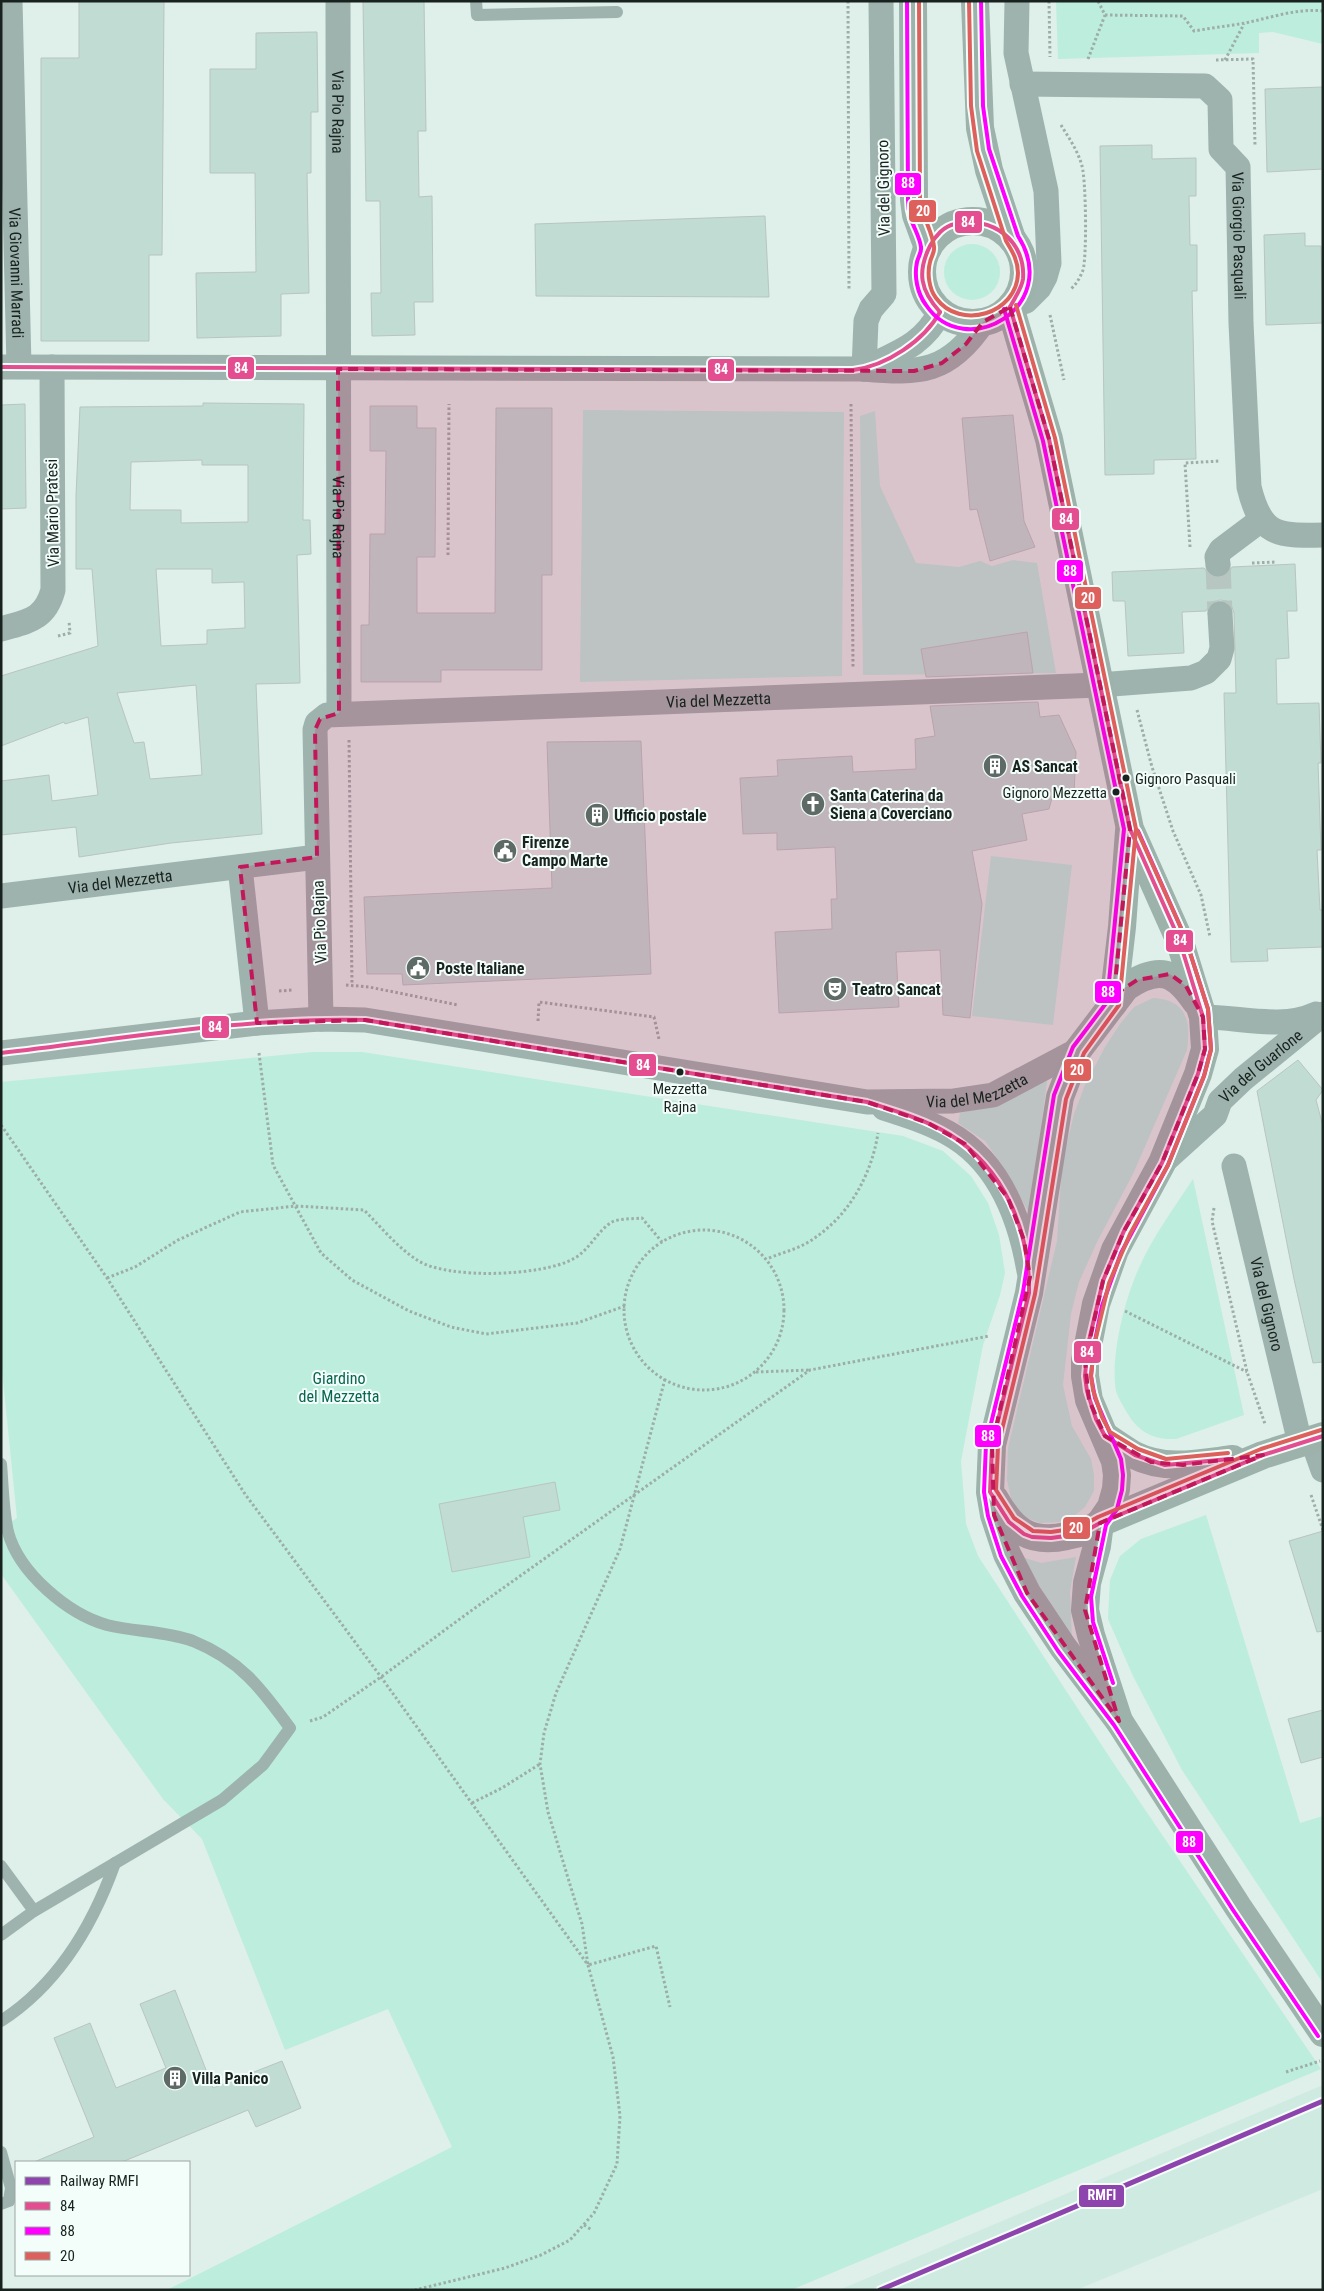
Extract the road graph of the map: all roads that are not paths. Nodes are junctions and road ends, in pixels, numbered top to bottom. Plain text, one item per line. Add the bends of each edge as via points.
1 (10, 1) edge
2 (338, 1) edge
3 (476, 1) edge
4 (881, 1) edge
5 (913, 1) edge
6 (975, 1) edge
7 (1017, 1) edge
8 (617, 12) dead end
9 (1022, 84) junction
10 (1012, 239) junction
11 (928, 248) junction
12 (1010, 307) junction
13 (940, 312) junction
14 (983, 322) junction
15 (10, 367) edge
16 (52, 367) junction
17 (338, 369) junction
18 (864, 369) junction
19 (1261, 520) junction
20 (1323, 535) edge
21 (1218, 564) tunnel mouth
22 (1220, 614) tunnel mouth
23 (1, 629) edge
24 (1099, 685) junction
25 (344, 723) junction
26 (1130, 828) junction
27 (316, 857) junction
28 (240, 867) junction
29 (1, 896) edge
30 (1113, 1004) junction
31 (1323, 1012) edge
32 (1203, 1014) junction
33 (321, 1018) junction
34 (257, 1023) junction
35 (1078, 1050) junction
36 (1, 1053) edge
37 (868, 1102) junction
38 (1162, 1163) junction
39 (1234, 1166) dead end
40 (1030, 1277) junction
41 (1105, 1436) junction
42 (1312, 1440) edge
43 (1263, 1456) junction
44 (1, 1464) edge
45 (1323, 1470) edge
46 (990, 1492) junction
47 (1100, 1523) junction
48 (1119, 1721) junction
49 (115, 1863) junction
50 (1, 1866) edge
51 (34, 1911) junction
52 (1, 1935) edge
53 (1, 2021) edge
54 (1323, 2033) edge
55 (1, 2152) edge
56 (1, 2204) edge

1 - 15 street, Via Giovanni Marradi
2 - 17 street, Via Pio Rajna
3 - 8 lane via 477,15
4 - 18 street, Via del Gignoro via 884,294 866,321
5 - 11 main road, Via del Gignoro via 914,200
6 - 10 main road via 980,128 989,170
7 - 9 street via 1016,53
9 - 12 street via 1046,191 1048,263 1039,288 1026,301
9 - 19 street, Via Giorgio Pasquali via 1205,86 1220,100 1221,149 1238,167 1249,487
10 - 11 main road via 989,223 966,221 943,230
10 - 12 main road via 1022,257 1024,275 1020,292
11 - 13 main road via 922,280 931,302
12 - 14 main road via 999,316
12 - 24 main road via 1049,439
13 - 14 main road via 964,323
13 - 18 street via 916,343
14 - 18 street via 966,344 934,367 900,372
15 - 16 street
16 - 17 street
16 - 23 street, Via Mario Pratesi via 53,590 47,607 40,615
17 - 18 street
17 - 25 street, Via Pio Rajna
19 - 20 street via 1288,536
19 - 21 street via 1220,550
22 - 24 street via 1222,648 1219,659 1206,672 1191,678
24 - 25 street, Via del Mezzetta
24 - 26 main road
25 - 27 street, Via Pio Rajna via 323,717 315,730
26 - 30 main road
26 - 32 main road via 1179,939
27 - 28 street, Via del Mezzetta
27 - 33 street, Via Pio Rajna
28 - 29 street, Via del Mezzetta
28 - 34 street
30 - 32 main road via 1126,987 1137,980 1156,974 1170,974 1186,986
30 - 35 main road
31 - 32 street, Via del Guarlone via 1283,1023
31 - 38 street, Via del Guarlone via 1243,1079 1220,1101 1215,1115
32 - 38 main road via 1203,1059
33 - 34 street, Via del Mezzetta
33 - 37 street, Via del Mezzetta via 365,1020
34 - 36 street, Via del Mezzetta
35 - 37 street, Via del Mezzetta via 993,1095 953,1101
35 - 40 main road via 1060,1097
37 - 40 street, Via del Mezzetta via 949,1133 978,1156 1015,1214 1024,1240
38 - 41 main road via 1115,1250 1099,1296 1088,1345 1087,1391
39 - 42 street, Via del Gignoro
40 - 46 main road via 1029,1294 992,1445
41 - 43 main road via 1135,1455 1165,1465
41 - 47 main road via 1115,1461 1116,1489 1111,1507
42 - 43 main road
42 - 45 street, Via del Gignoro
43 - 47 main road
44 - 49 lane via 5,1511 15,1549 54,1597 84,1617 108,1625 192,1641 236,1664 262,1690 290,1728 263,1765 222,1800
46 - 47 main road via 1009,1522 1032,1537 1080,1534
46 - 48 main road via 999,1534 1027,1593
47 - 48 main road via 1087,1583 1085,1610
48 - 54 main road
49 - 51 lane
49 - 53 lane via 107,1887 73,1949 50,1980 20,2009
50 - 51 lane
51 - 52 lane
55 - 56 lane via 12,2188 9,2201

